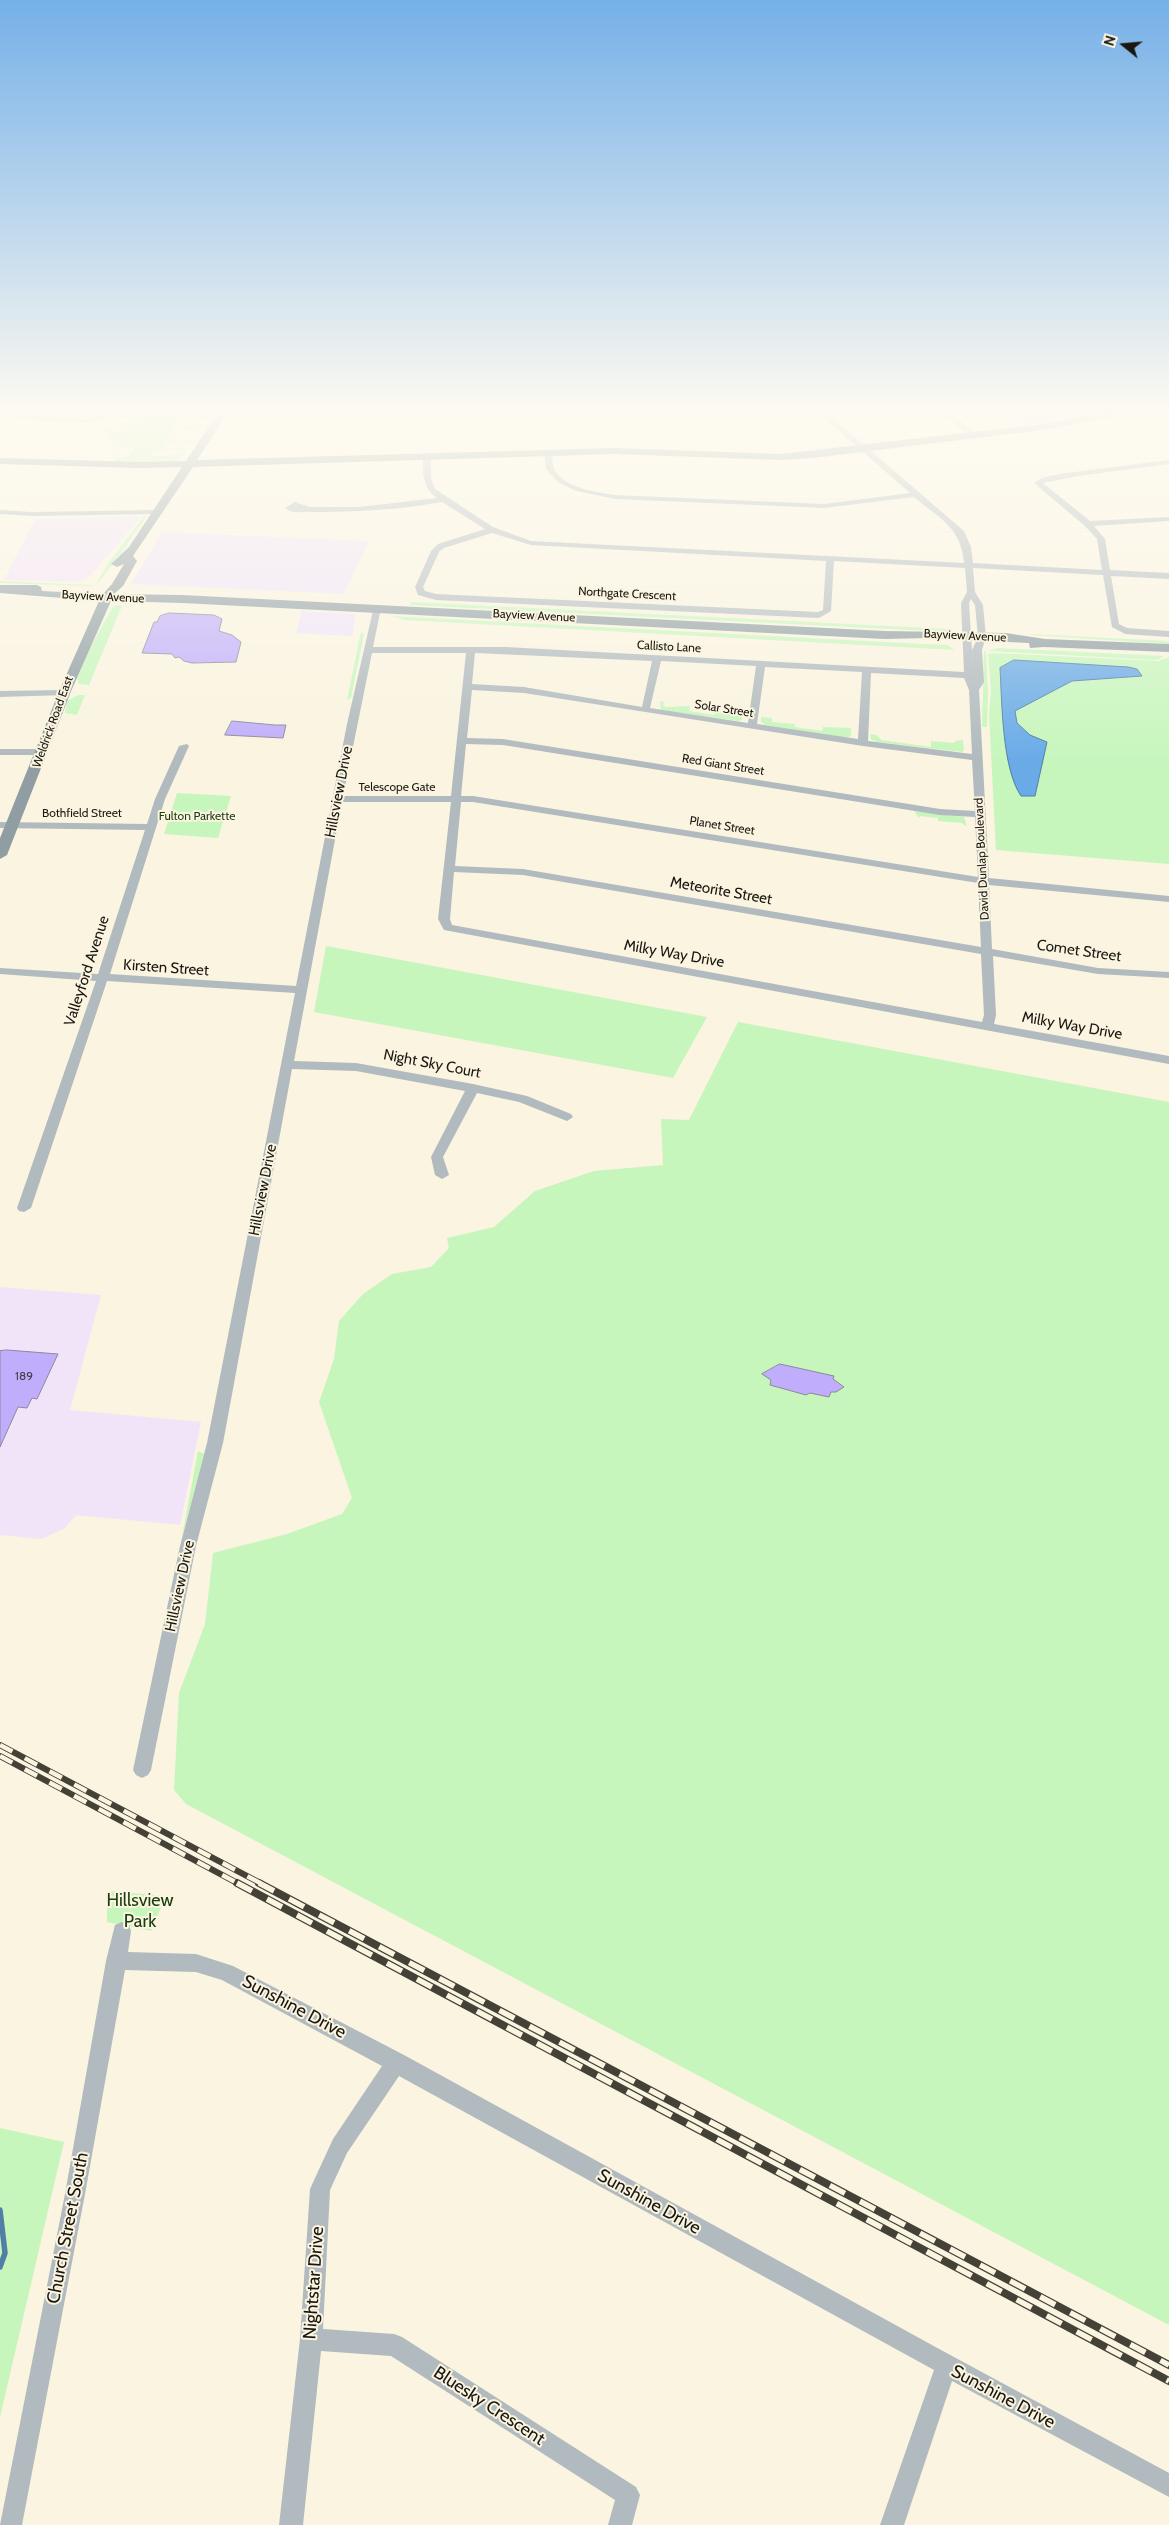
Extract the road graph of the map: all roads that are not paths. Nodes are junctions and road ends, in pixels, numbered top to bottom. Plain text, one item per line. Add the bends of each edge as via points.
1 (149, 525) edge
2 (484, 525) edge
3 (952, 525) edge
4 (1089, 525) edge
5 (492, 530) junction
6 (830, 559) junction
7 (969, 566) junction
8 (1106, 572) junction
9 (1169, 576) edge
10 (0, 589) edge
11 (971, 592) junction
12 (109, 594) junction
13 (377, 608) junction
14 (1169, 634) edge
15 (886, 635) joint
16 (966, 639) junction
17 (981, 640) junction
18 (367, 650) junction
19 (471, 650) junction
20 (1165, 650) edge
21 (657, 658) junction
22 (761, 664) junction
23 (867, 670) junction
24 (968, 675) junction
25 (468, 687) junction
26 (974, 690) junction
27 (62, 693) junction
28 (0, 694) edge
29 (644, 710) junction
30 (751, 726) junction
31 (463, 741) junction
32 (863, 743) junction
33 (184, 746) dead end
34 (0, 752) edge
35 (43, 752) junction
36 (976, 757) junction
37 (456, 798) junction
38 (339, 799) junction
39 (980, 814) junction
40 (6, 825) edge
41 (150, 827) junction
42 (0, 855) edge
43 (450, 869) junction
44 (983, 881) junction
45 (1169, 900) edge
46 (986, 952) junction
47 (0, 971) edge
48 (1169, 975) edge
49 (102, 978) junction
50 (301, 990) junction
51 (987, 1027) junction
52 (1169, 1060) edge
53 (288, 1066) junction
54 (474, 1088) junction
55 (566, 1117) dead end
56 (442, 1175) dead end
57 (24, 1208) dead end
58 (142, 1770) dead end
59 (122, 1931) dead end
60 (116, 1961) junction
61 (397, 2062) junction
62 (310, 2339) junction
63 (946, 2367) junction
64 (1169, 2485) edge
65 (10, 2525) edge
66 (291, 2525) edge
67 (620, 2525) edge
68 (892, 2525) edge

1 - 12 street, Weldrick Road East via 127,556 131,561
2 - 5 street
3 - 7 street via 961,533 967,547
4 - 8 street via 1100,539
5 - 6 street via 513,539 550,545
5 - 6 street, Northgate Crescent via 451,542 435,551 419,587 421,592 429,597 819,616 827,612
6 - 7 street
7 - 8 street
7 - 11 street
8 - 9 street
8 - 14 street via 1118,628
10 - 12 street, Bayview Avenue via 41,594
11 - 16 street, David Dunlap Boulevard via 965,603
11 - 17 street, David Dunlap Boulevard via 979,604
12 - 13 street, Bayview Avenue via 158,600 182,598
12 - 27 street, Weldrick Road East
13 - 15 street, Bayview Avenue
13 - 18 street, Hillsview Drive
15 - 16 street, Bayview Avenue via 902,639
16 - 17 street, Bayview Avenue
16 - 24 street, David Dunlap Boulevard
17 - 20 street, Bayview Avenue via 1031,646 1044,643
17 - 26 street, David Dunlap Boulevard via 977,650 979,682
18 - 19 street, Callisto Lane
18 - 38 street, Hillsview Drive
19 - 21 street, Callisto Lane
19 - 25 street, Milky Way Drive
21 - 22 street, Callisto Lane
21 - 29 street
22 - 23 street, Callisto Lane
22 - 30 street
23 - 24 street, Callisto Lane
23 - 32 street
24 - 26 street, David Dunlap Boulevard
25 - 29 street, Solar Street via 524,690
25 - 31 street, Milky Way Drive
26 - 36 street, David Dunlap Boulevard
27 - 28 street
27 - 35 street, Weldrick Road East
29 - 30 street, Solar Street
30 - 32 street, Solar Street
31 - 37 street, Milky Way Drive
31 - 39 street, Red Giant Street via 503,742 940,812
32 - 36 street, Solar Street via 931,754
33 - 41 street, Valleyford Avenue
34 - 35 street
35 - 40 street, Weldrick Road East
36 - 39 street, David Dunlap Boulevard
37 - 38 street, Telescope Gate
37 - 43 street, Milky Way Drive
37 - 44 street, Planet Street via 517,805
38 - 50 street, Hillsview Drive
39 - 44 street, David Dunlap Boulevard
40 - 41 street, Bothfield Street
40 - 42 street, Weldrick Road East
41 - 49 street, Valleyford Avenue
43 - 46 street, Meteorite Street via 523,872
43 - 51 street, Milky Way Drive via 444,919 448,928 456,931
44 - 45 street
44 - 46 street, David Dunlap Boulevard
46 - 48 street, Comet Street via 1098,971
46 - 51 street, David Dunlap Boulevard via 990,1015
47 - 49 street, Kirsten Street
49 - 50 street, Kirsten Street
49 - 57 street, Valleyford Avenue
50 - 53 street, Hillsview Drive
51 - 52 street, Milky Way Drive
53 - 54 street, Night Sky Court via 356,1067
53 - 58 street, Hillsview Drive via 215,1443 188,1546
54 - 55 street, Night Sky Court via 523,1099
54 - 56 street via 437,1157
59 - 60 street, Church Street South
60 - 61 street, Sunshine Drive via 196,1963 226,1972
60 - 65 street, Church Street South via 73,2204
61 - 62 street, Nightstar Drive via 340,2146 320,2188
61 - 63 street, Sunshine Drive
62 - 66 street, Nightstar Drive
62 - 67 street, Bluesky Crescent via 394,2345 628,2495
63 - 64 street, Sunshine Drive
63 - 68 street

